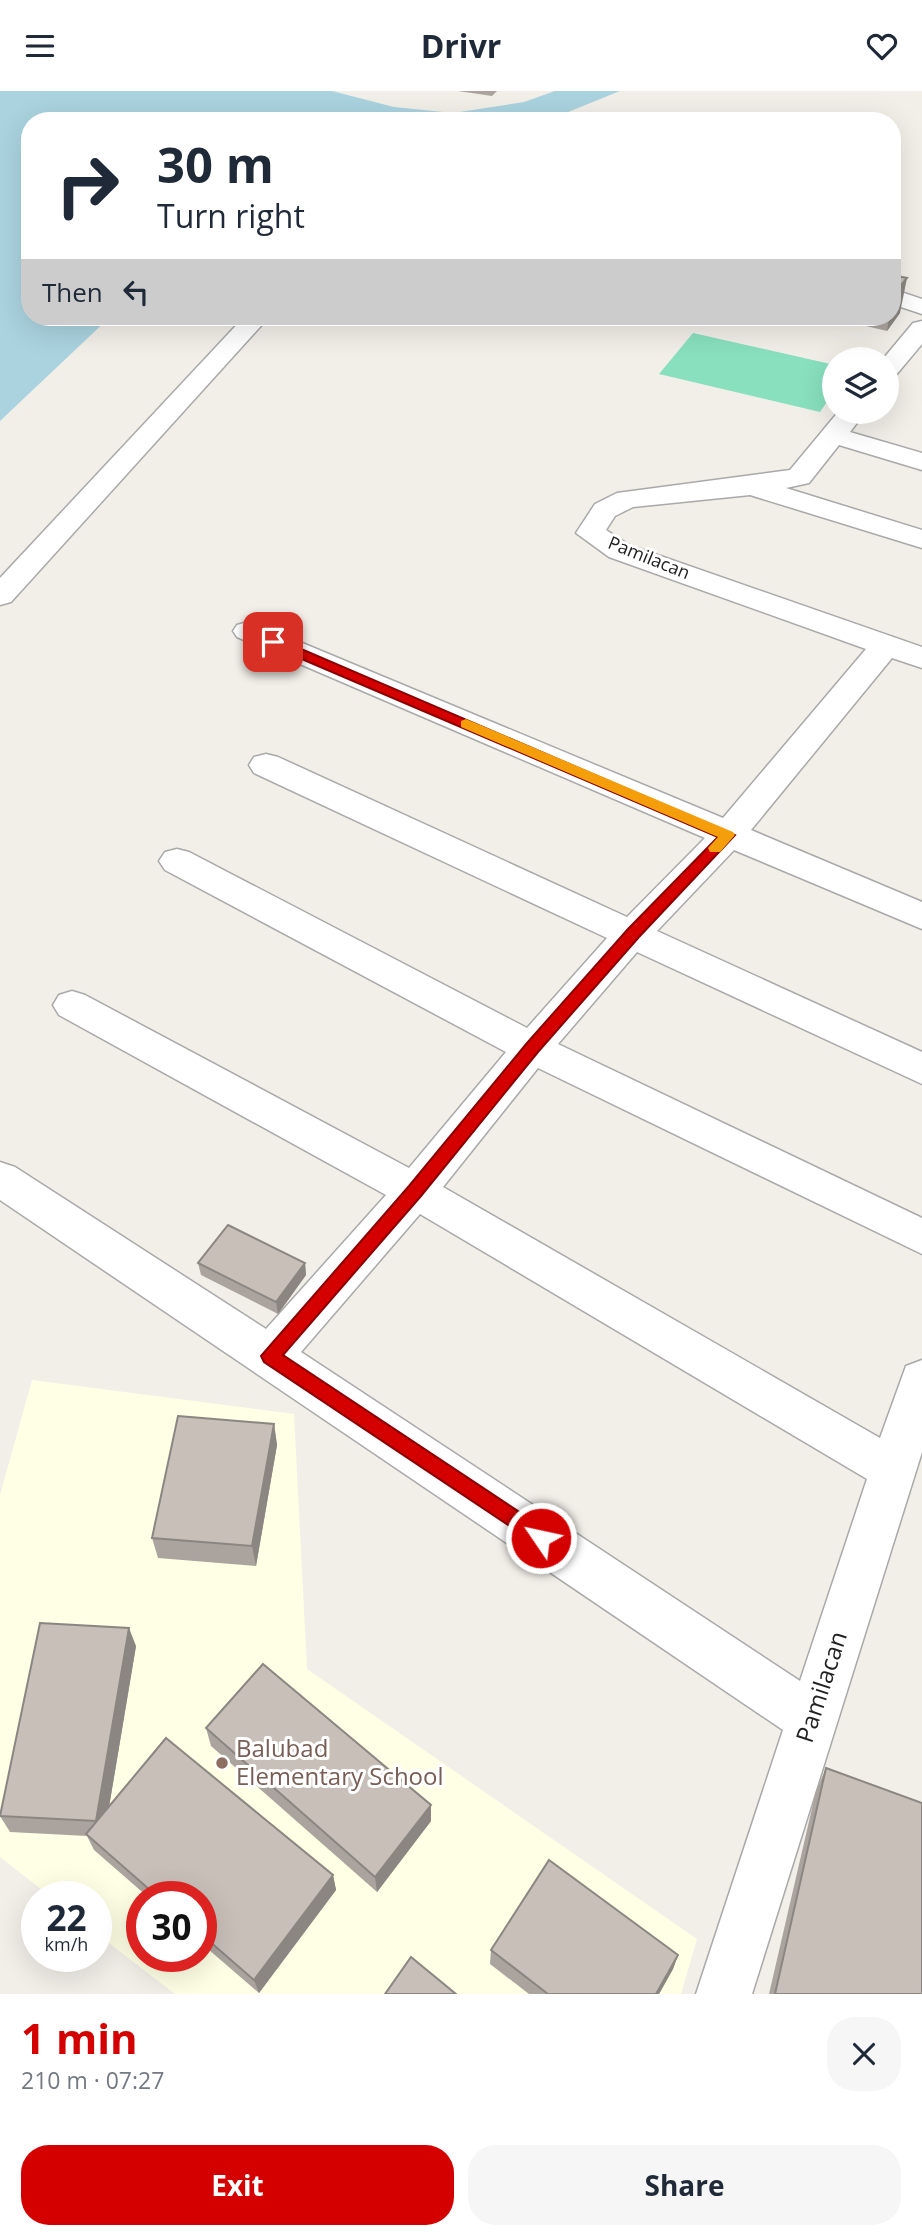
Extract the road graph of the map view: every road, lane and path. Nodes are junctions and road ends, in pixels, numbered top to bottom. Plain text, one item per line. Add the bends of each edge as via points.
1 (901, 299) edge
2 (922, 307) edge
3 (249, 326) edge
4 (922, 328) edge
5 (899, 356) edge
6 (842, 424) edge
7 (833, 435) junction
8 (922, 462) edge
9 (752, 486) junction
10 (922, 539) edge
11 (0, 596) edge
12 (248, 631) dead end
13 (905, 651) edge
14 (266, 765) dead end
15 (728, 835) junction
16 (177, 861) dead end
17 (922, 916) edge
18 (633, 933) junction
19 (72, 1005) dead end
20 (532, 1048) junction
21 (922, 1069) edge
22 (0, 1179) edge
23 (415, 1191) junction
24 (922, 1237) edge
25 (270, 1356) junction
26 (922, 1380) edge
27 (893, 1470) junction
28 (812, 1719) junction
29 (724, 1994) edge

1 - 2 street
3 - 11 street
4 - 5 street
6 - 7 street, Pamilacan
7 - 8 street
7 - 9 street, Pamilacan via 799,477
9 - 10 street
9 - 13 street, Pamilacan via 626,499 605,510 590,533 620,551
12 - 15 street
13 - 15 street
14 - 18 street
15 - 17 street
15 - 18 street
16 - 20 street
18 - 20 street
18 - 21 street
19 - 23 street
20 - 23 street
20 - 24 street
22 - 25 street
23 - 25 street
23 - 27 street
25 - 28 street
26 - 27 street, Pamilacan
27 - 28 street, Pamilacan
28 - 29 street, Pamilacan

